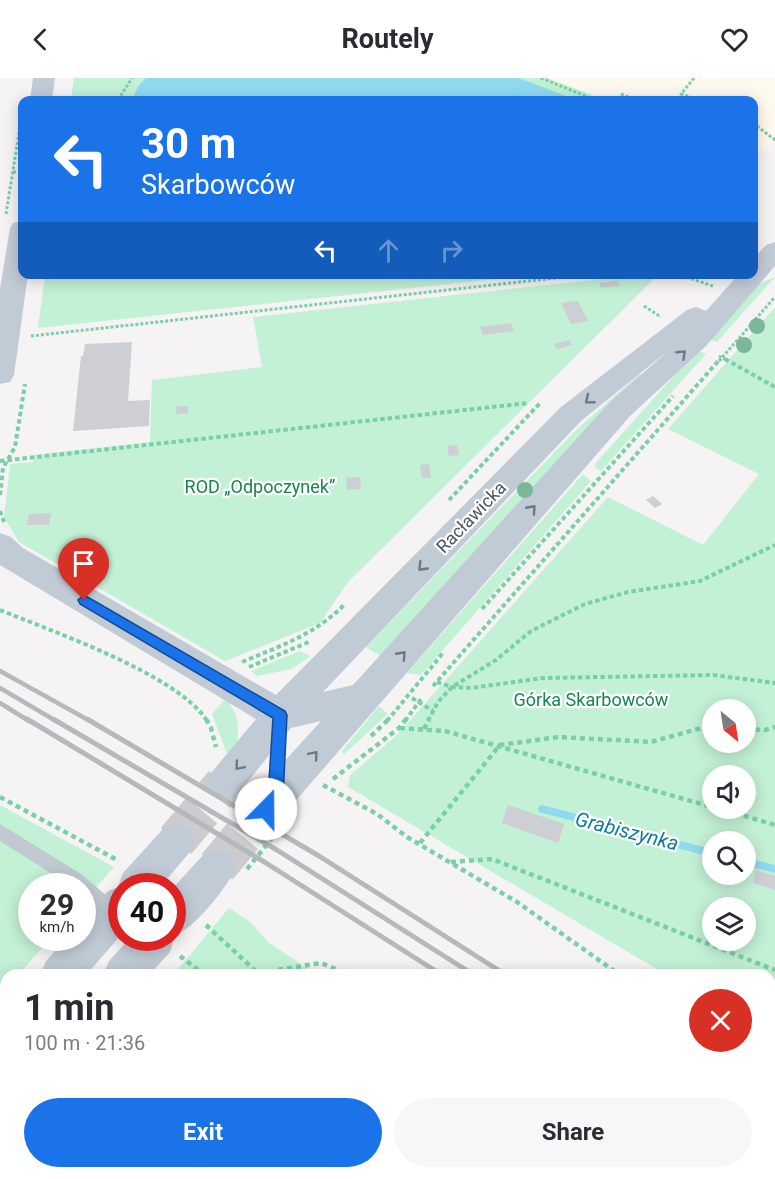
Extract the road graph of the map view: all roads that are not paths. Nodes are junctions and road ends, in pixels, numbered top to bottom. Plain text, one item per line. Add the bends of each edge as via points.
1 (44, 78) edge
2 (42, 96) edge
3 (775, 250) edge
4 (18, 255) edge
5 (758, 267) edge
6 (746, 279) edge
7 (0, 375) edge
8 (655, 378) junction
9 (0, 545) edge
10 (363, 698) junction
11 (280, 715) junction
12 (220, 768) tunnel mouth
13 (0, 832) edge
14 (176, 841) tunnel mouth
15 (231, 869) tunnel mouth
16 (163, 873) edge
17 (186, 898) edge
18 (108, 903) edge
19 (108, 946) edge
20 (70, 969) edge

1 - 2 street
3 - 5 street, Racławicka
4 - 7 street
6 - 8 street, Racławicka via 696,340
10 -> 8 street, Racławicka via 620,409
8 -> 11 street, Racławicka via 571,414
9 - 11 street via 12,557
10 - 11 street
11 -> 10 street, Racławicka via 273,813
11 -> 12 street, Racławicka
13 - 18 lane
14 - 16 street
15 - 17 street
19 - 20 street

